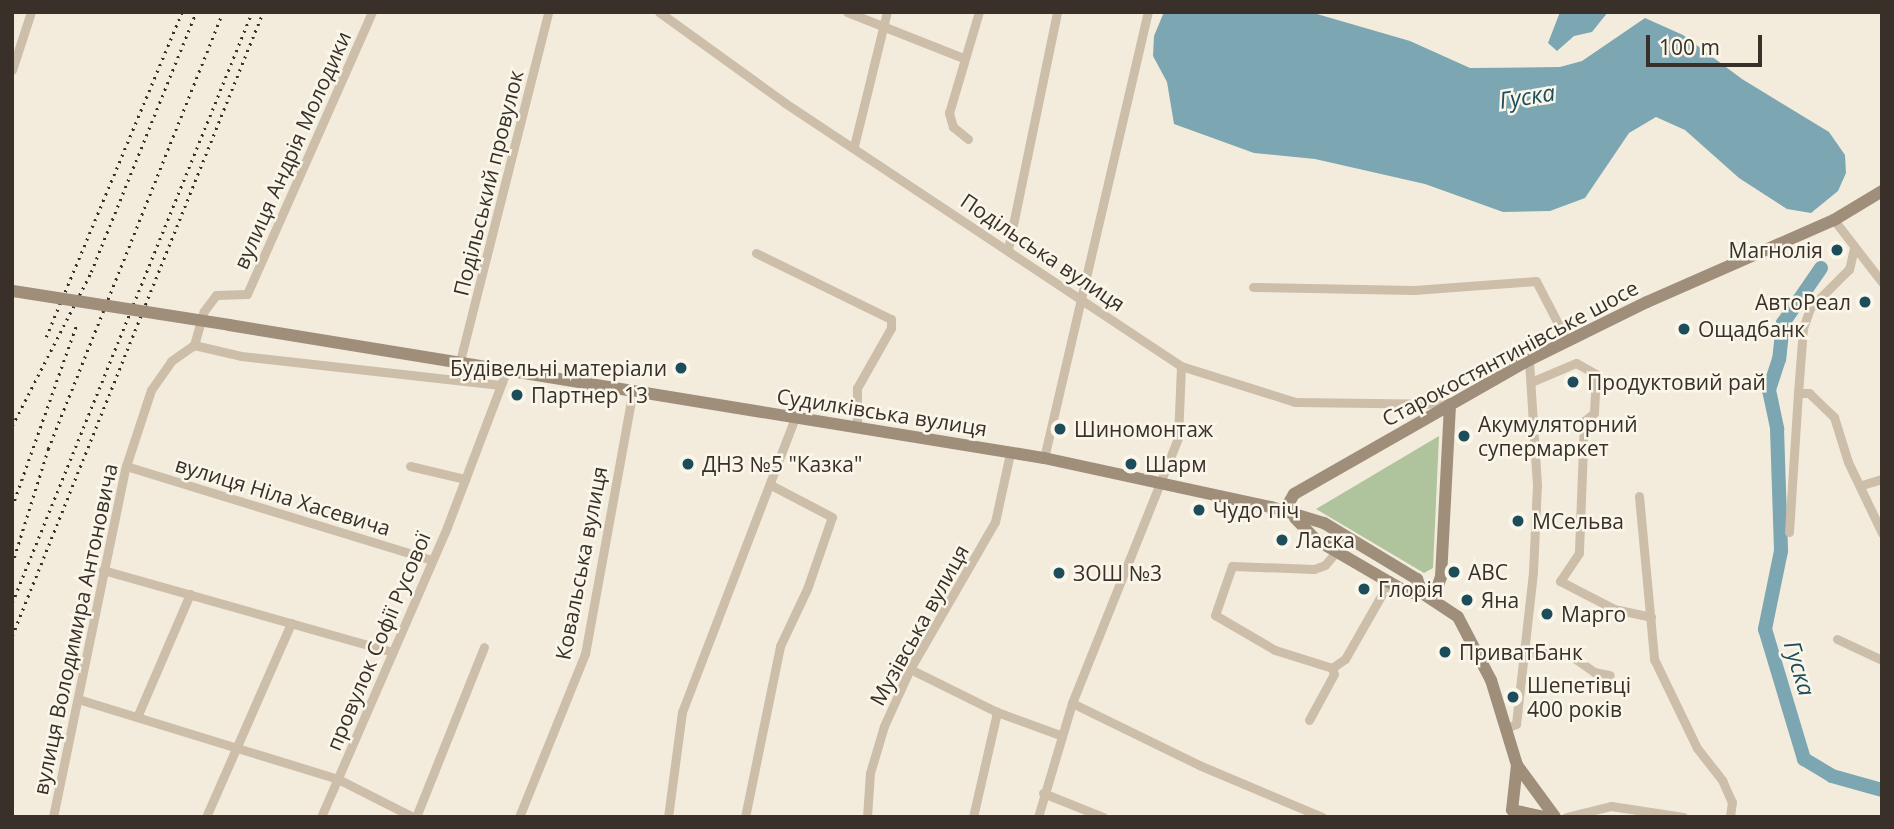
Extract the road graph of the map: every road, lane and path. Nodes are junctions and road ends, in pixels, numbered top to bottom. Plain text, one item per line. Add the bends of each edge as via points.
1 (31, 12) edge
2 (372, 12) edge
3 (548, 12) edge
4 (659, 12) edge
5 (847, 12) edge
6 (887, 12) edge
7 (979, 12) edge
8 (1056, 12) edge
9 (1148, 12) edge
10 (883, 27) junction
11 (963, 58) junction
12 (12, 70) edge
13 (968, 139) dead end
14 (853, 146) junction
15 (1882, 191) edge
16 (1834, 220) junction
17 (1854, 248) junction
18 (1008, 249) junction
19 (756, 253) dead end
20 (1882, 282) edge
21 (1253, 287) dead end
22 (13, 291) edge
23 (1081, 300) junction
24 (1567, 341) junction
25 (194, 345) junction
26 (1528, 360) junction
27 (460, 361) junction
28 (1181, 366) junction
29 (507, 369) junction
30 (1531, 382) junction
31 (500, 385) junction
32 (633, 390) junction
33 (1798, 393) junction
34 (1450, 404) junction
35 (794, 417) junction
36 (857, 427) junction
37 (1010, 453) junction
38 (1044, 458) junction
39 (126, 466) junction
40 (410, 466) dead end
41 (465, 479) junction
42 (1882, 479) edge
43 (1161, 483) junction
44 (771, 485) junction
45 (1862, 485) junction
46 (1639, 496) dead end
47 (1289, 515) junction
48 (1789, 532) dead end
49 (1882, 533) edge
50 (1337, 551) junction
51 (431, 560) junction
52 (103, 570) junction
53 (1389, 582) junction
54 (1422, 593) junction
55 (190, 594) junction
56 (1433, 600) junction
57 (1651, 617) junction
58 (291, 624) junction
59 (1838, 639) dead end
60 (484, 647) dead end
61 (393, 652) junction
62 (1525, 653) junction
63 (1882, 660) edge
64 (1332, 667) junction
65 (910, 669) junction
66 (1610, 675) dead end
67 (78, 699) junction
68 (1072, 703) junction
69 (997, 712) junction
70 (137, 717) junction
71 (1309, 720) dead end
72 (1507, 728) junction
73 (1060, 735) junction
74 (236, 748) junction
75 (1517, 765) junction
76 (338, 779) junction
77 (1043, 793) junction
78 (1511, 813) edge
79 (53, 817) edge
80 (206, 817) edge
81 (321, 817) edge
82 (414, 817) edge
83 (519, 817) edge
84 (668, 817) edge
85 (745, 817) edge
86 (867, 817) edge
87 (973, 817) edge
88 (1038, 817) edge
89 (1103, 817) edge
90 (1322, 817) edge
91 (1546, 817) edge
92 (1555, 817) edge
93 (1566, 817) edge
94 (1683, 817) edge
95 (1730, 817) edge

1 - 12 street
2 - 25 street, вулиця Андрія Молодики via 247,294 216,295 204,311
3 - 27 street, Подільський провулок
4 - 14 street, Подільська вулиця
5 - 10 street
6 - 10 street
7 - 11 street
8 - 18 street
9 - 23 street
10 - 11 street
10 - 14 street
11 - 13 street via 949,117
14 - 18 street, Подільська вулиця
15 - 16 main road, Старокостянтинівське шосе
16 - 17 street
16 - 24 main road, Старокостянтинівське шосе
17 - 20 street
17 - 33 street via 1849,269 1810,308 1802,328
18 - 23 street, Подільська вулиця
19 - 36 street via 891,319 891,328 857,388
21 - 24 street via 1414,290 1536,281
22 - 27 main road, Судилківська вулиця, bridge
23 - 28 street, Подільська вулиця
23 - 38 street
24 - 26 main road, Старокостянтинівське шосе
25 - 31 street via 242,356
25 - 39 street, вулиця Володимира Антоновича via 171,361 150,390
26 - 30 street
26 - 34 main road, Старокостянтинівське шосе
27 - 29 main road, Судилківська вулиця
28 - 34 street, Подільська вулиця via 1295,402
28 - 43 street via 1178,438
29 - 31 street, провулок Софії Русової
29 - 32 main road, Судилківська вулиця
30 - 57 street via 1576,363 1596,374 1594,413 1584,421 1579,552 1560,581 1614,609
30 - 62 street via 1537,485
31 - 41 street, провулок Софії Русової
32 - 35 main road, Судилківська вулиця
32 - 83 street, Ковальська вулиця via 584,654
33 - 45 street via 1809,393 1834,417 1847,462
33 - 48 street
34 - 47 main road, Старокостянтинівське шосе via 1294,494
34 - 56 main road via 1442,558
35 - 36 main road, Судилківська вулиця
35 - 44 street
36 - 37 main road, Судилківська вулиця
37 - 38 main road, Судилківська вулиця
37 - 65 street, Музівська вулиця via 995,522
38 - 43 main road, Судилківська вулиця
39 - 51 street, вулиця Ніла Хасевича
39 - 52 street, вулиця Володимира Антоновича
40 - 41 street
41 - 51 street, провулок Софії Русової
42 - 45 street
43 - 47 main road, Судилківська вулиця
43 - 68 street
44 - 84 street via 682,712
44 - 85 street via 832,517 807,589 780,646
45 - 49 street
46 - 57 street
47 - 50 main road via 1315,539
47 - 54 main road, Судилківська вулиця via 1324,523 1418,579
50 - 53 main road
50 - 64 street via 1325,565 1314,569 1232,566 1214,615 1275,650
51 - 61 street, провулок Софії Русової
52 - 55 street
52 - 67 street, вулиця Володимира Антоновича
53 - 54 main road via 1409,593
53 - 64 street via 1345,659
54 - 56 main road
55 - 58 street
55 - 70 street
56 - 72 main road via 1458,617 1470,637
57 - 95 street via 1654,659 1697,748 1722,780 1732,802
58 - 61 street
58 - 74 street
59 - 63 street
60 - 82 street
61 - 76 street, провулок Софії Русової
62 - 66 street via 1567,653 1594,672
62 - 72 street via 1516,724
64 - 71 street via 1334,674
65 - 69 street
65 - 86 street, Музівська вулиця via 878,741
67 - 70 street
67 - 79 street, вулиця Володимира Антоновича
68 - 73 street
68 - 90 street via 1199,765
69 - 73 street
69 - 87 street
70 - 74 street
72 - 75 main road
73 - 77 street
74 - 76 street
74 - 80 street
75 - 78 main road
75 - 92 main road
76 - 81 street, провулок Софії Русової
76 - 82 street
77 - 88 street
77 - 89 street
78 - 91 main road
93 - 94 street via 1611,806

